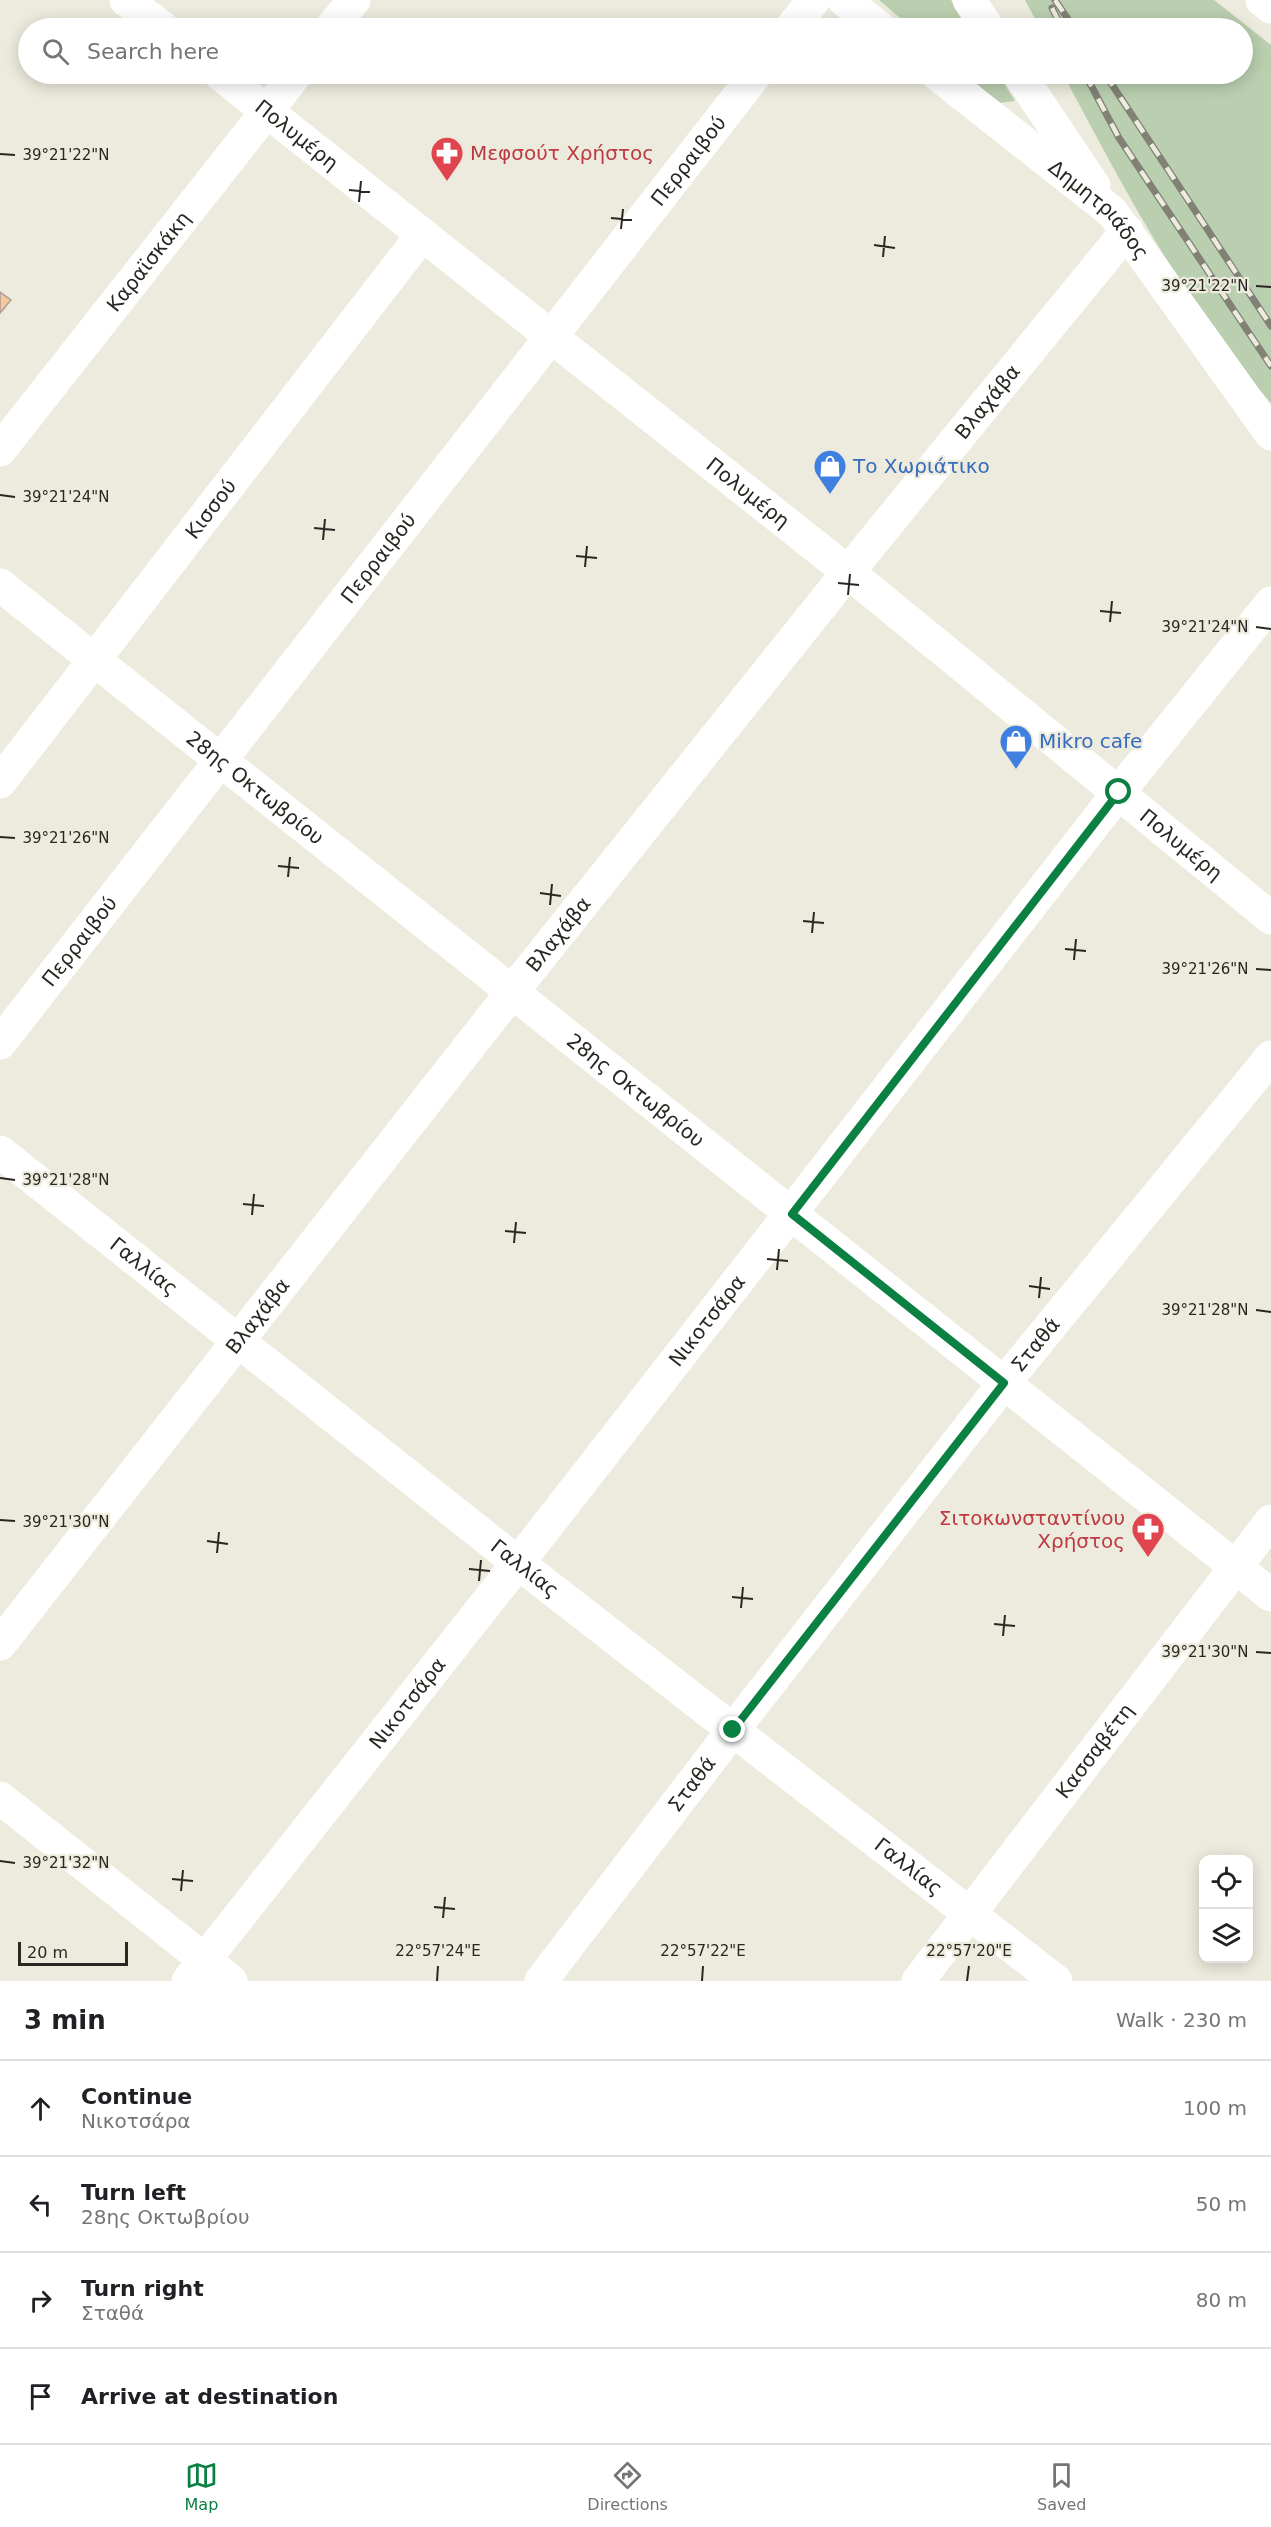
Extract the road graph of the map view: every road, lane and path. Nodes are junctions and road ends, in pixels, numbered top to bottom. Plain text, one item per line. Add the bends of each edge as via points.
1 (126, 0) edge
2 (354, 0) edge
3 (814, 0) edge
4 (844, 0) edge
5 (969, 0) edge
6 (1262, 0) edge
7 (1271, 7) edge
8 (150, 18) edge
9 (340, 18) edge
10 (799, 18) edge
11 (867, 18) edge
12 (981, 18) edge
13 (233, 84) edge
14 (288, 84) edge
15 (748, 84) edge
16 (949, 84) edge
17 (1026, 84) edge
18 (267, 110) junction
19 (1119, 222) junction
20 (422, 235) junction
21 (550, 338) junction
22 (1271, 434) edge
23 (0, 450) edge
24 (848, 572) junction
25 (0, 585) edge
26 (1271, 603) edge
27 (94, 660) junction
28 (221, 761) junction
29 (0, 782) edge
30 (1119, 792) junction
31 (1271, 918) edge
32 (512, 992) junction
33 (0, 1043) edge
34 (1271, 1057) edge
35 (0, 1152) edge
36 (792, 1214) junction
37 (239, 1343) junction
38 (1004, 1383) junction
39 (1271, 1521) edge
40 (518, 1563) junction
41 (1236, 1567) junction
42 (1271, 1595) edge
43 (0, 1644) edge
44 (733, 1730) junction
45 (0, 1798) edge
46 (971, 1914) junction
47 (196, 1971) edge
48 (231, 1981) edge
49 (542, 1981) edge
50 (918, 1981) edge
51 (1056, 1981) edge

1 - 8 street
2 - 9 street
3 - 10 street
4 - 11 street
5 - 12 street
6 - 7 street
13 - 18 street, Πολυμέρη
14 - 18 street, Καραϊσκάκη
15 - 21 street, Περραιβού
16 - 19 street, Δημητριάδος
17 - 19 street
18 - 20 street, Πολυμέρη
18 - 23 street, Καραϊσκάκη
19 - 22 street, Δημητριάδος
19 - 24 street, Βλαχάβα
20 - 21 street, Πολυμέρη
20 - 27 street, Κισσού
21 - 24 street, Πολυμέρη
21 - 28 street, Περραιβού
24 - 30 street, Πολυμέρη
24 - 32 street, Βλαχάβα
25 - 27 street, 28ης Οκτωβρίου
26 - 30 street, Νικοτσάρα
27 - 28 street, 28ης Οκτωβρίου
27 - 29 street, Κισσού
28 - 32 street, 28ης Οκτωβρίου
28 - 33 street, Περραιβού
30 - 31 street, Πολυμέρη
30 - 36 street, Νικοτσάρα
32 - 36 street, 28ης Οκτωβρίου
32 - 37 street, Βλαχάβα
34 - 38 street, Σταθά
35 - 37 street, Γαλλίας
36 - 38 street, 28ης Οκτωβρίου
36 - 40 street, Νικοτσάρα
37 - 40 street, Γαλλίας
37 - 43 street, Βλαχάβα
38 - 41 street, 28ης Οκτωβρίου
38 - 44 street, Σταθά
39 - 41 street, Κασσαβέτη
40 - 44 street, Γαλλίας
40 - 47 street, Νικοτσάρα
41 - 42 street, 28ης Οκτωβρίου
41 - 46 street, Κασσαβέτη
44 - 46 street, Γαλλίας
44 - 49 street, Σταθά
45 - 47 street
46 - 50 street, Κασσαβέτη
46 - 51 street, Γαλλίας
47 - 48 street

